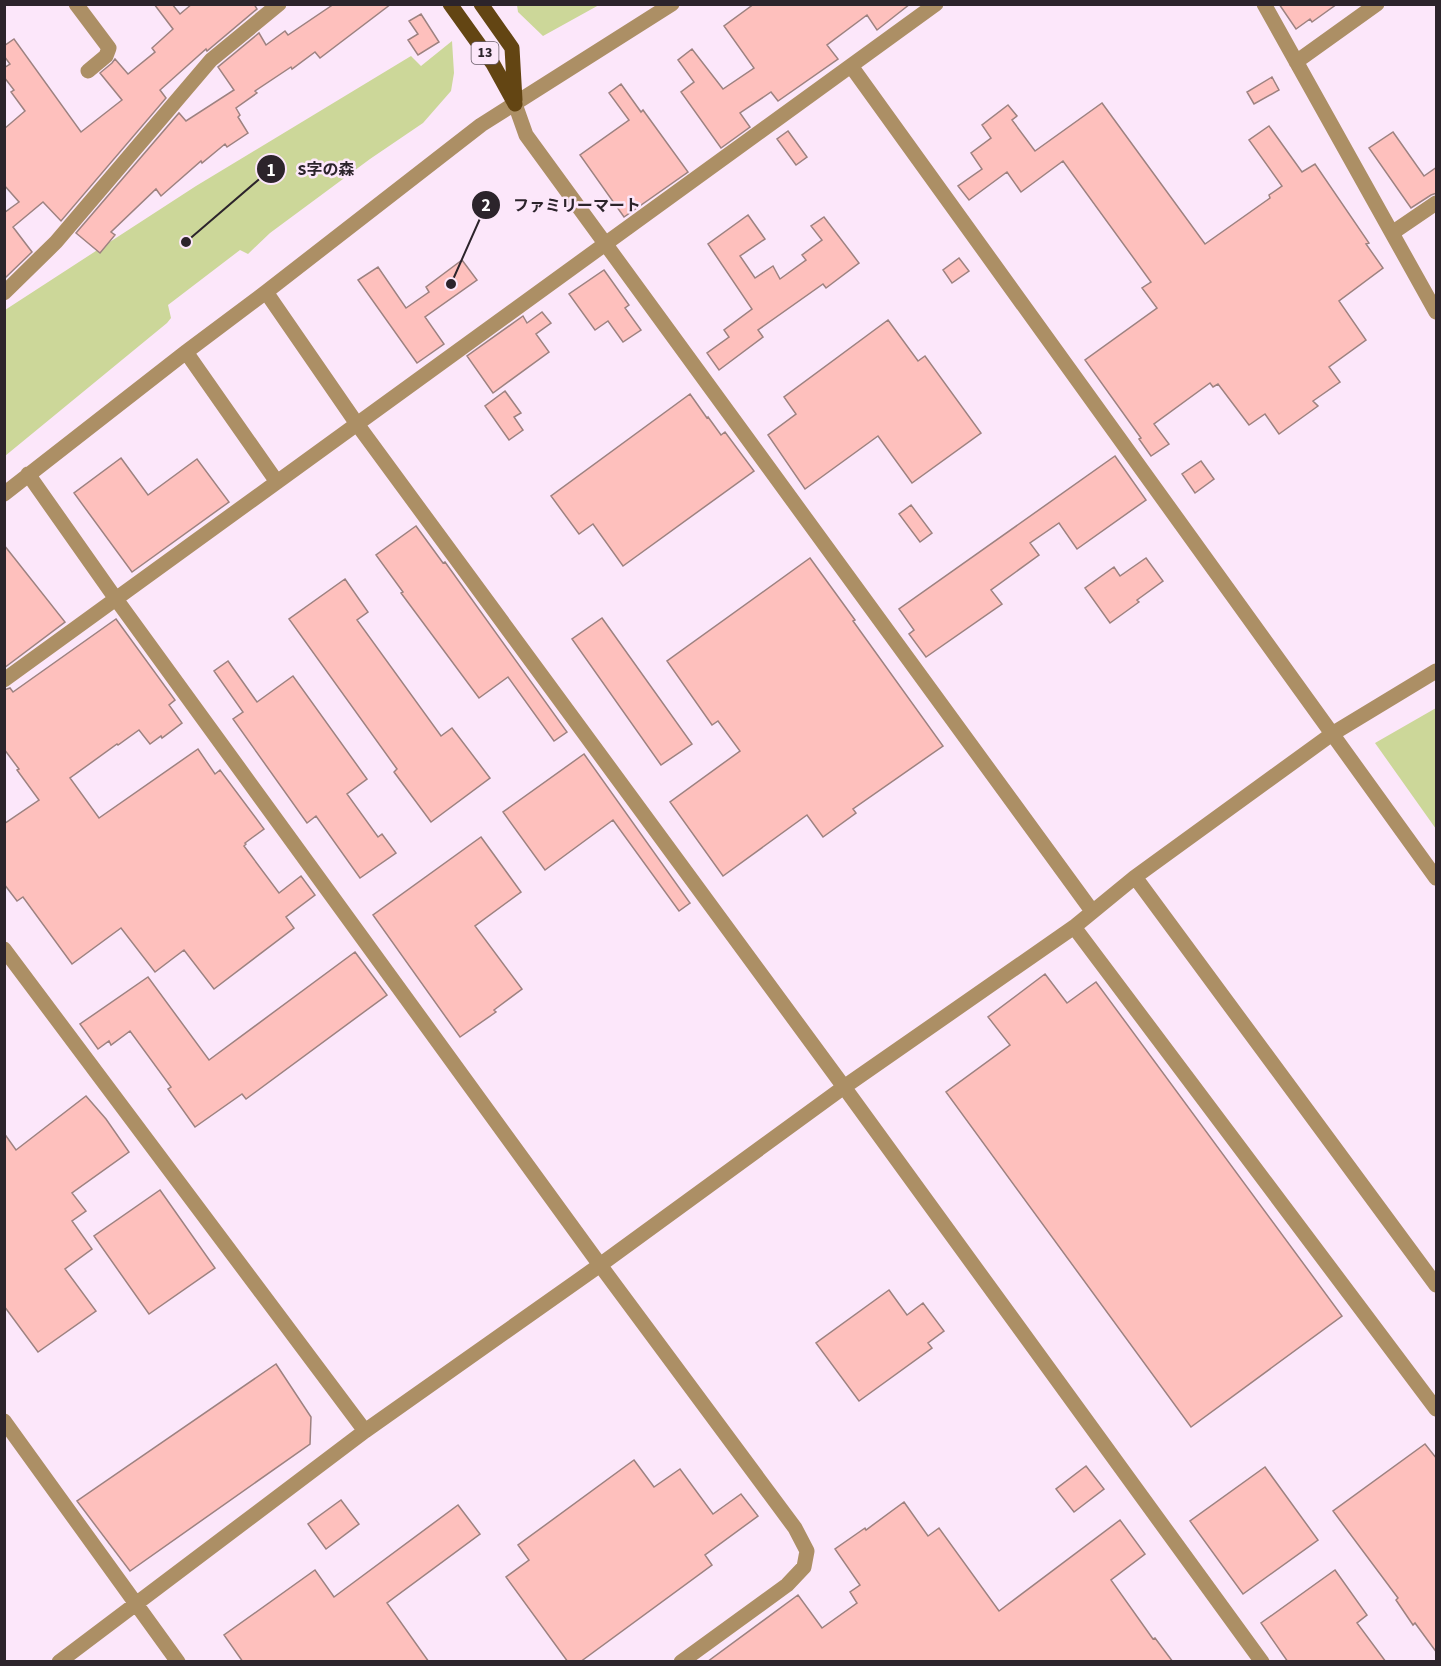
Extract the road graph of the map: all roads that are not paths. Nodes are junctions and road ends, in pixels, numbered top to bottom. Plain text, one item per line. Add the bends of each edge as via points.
1 (76, 4) edge
2 (279, 4) edge
3 (450, 4) edge
4 (481, 4) edge
5 (672, 4) edge
6 (1263, 4) edge
7 (1377, 4) edge
8 (930, 6) edge
9 (1296, 62) junction
10 (851, 66) junction
11 (88, 70) dead end
12 (515, 104) junction
13 (1437, 202) edge
14 (1392, 233) junction
15 (606, 243) junction
16 (266, 292) junction
17 (4, 293) edge
18 (1437, 312) edge
19 (186, 351) junction
20 (357, 424) junction
21 (28, 474) junction
22 (277, 482) junction
23 (4, 494) edge
24 (116, 599) junction
25 (1437, 670) edge
26 (4, 680) edge
27 (1332, 734) junction
28 (1135, 878) junction
29 (1437, 878) edge
30 (1092, 911) junction
31 (1074, 927) junction
32 (4, 949) edge
33 (844, 1087) junction
34 (600, 1265) junction
35 (1437, 1285) edge
36 (1437, 1409) edge
37 (4, 1421) edge
38 (365, 1431) junction
39 (136, 1603) junction
40 (59, 1662) edge
41 (178, 1662) edge
42 (681, 1662) edge
43 (1262, 1662) edge

1 - 11 street via 109,48 106,57
2 - 17 street via 211,60 56,242
3 - 12 main road, 13 via 493,64
4 - 12 main road, 13 via 512,48
5 - 12 street
6 - 9 street
7 - 9 street
8 - 10 street
9 - 14 street
10 - 15 street
10 - 27 street
12 - 15 street via 526,135
12 - 16 street
13 - 14 street
14 - 18 street
15 - 20 street
15 - 30 street
16 - 19 street
16 - 20 street
19 - 21 street
19 - 22 street
20 - 22 street
20 - 33 street
21 - 23 street
21 - 24 street
22 - 24 street
24 - 26 street
24 - 34 street
25 - 27 street
27 - 28 street
27 - 29 street
28 - 30 street
28 - 35 street
30 - 31 street
31 - 33 street
31 - 36 street
32 - 38 street
33 - 34 street
33 - 43 street
34 - 38 street
34 - 42 street via 795,1528 807,1551 804,1567 787,1585
37 - 39 street
38 - 39 street
39 - 40 street
39 - 41 street

